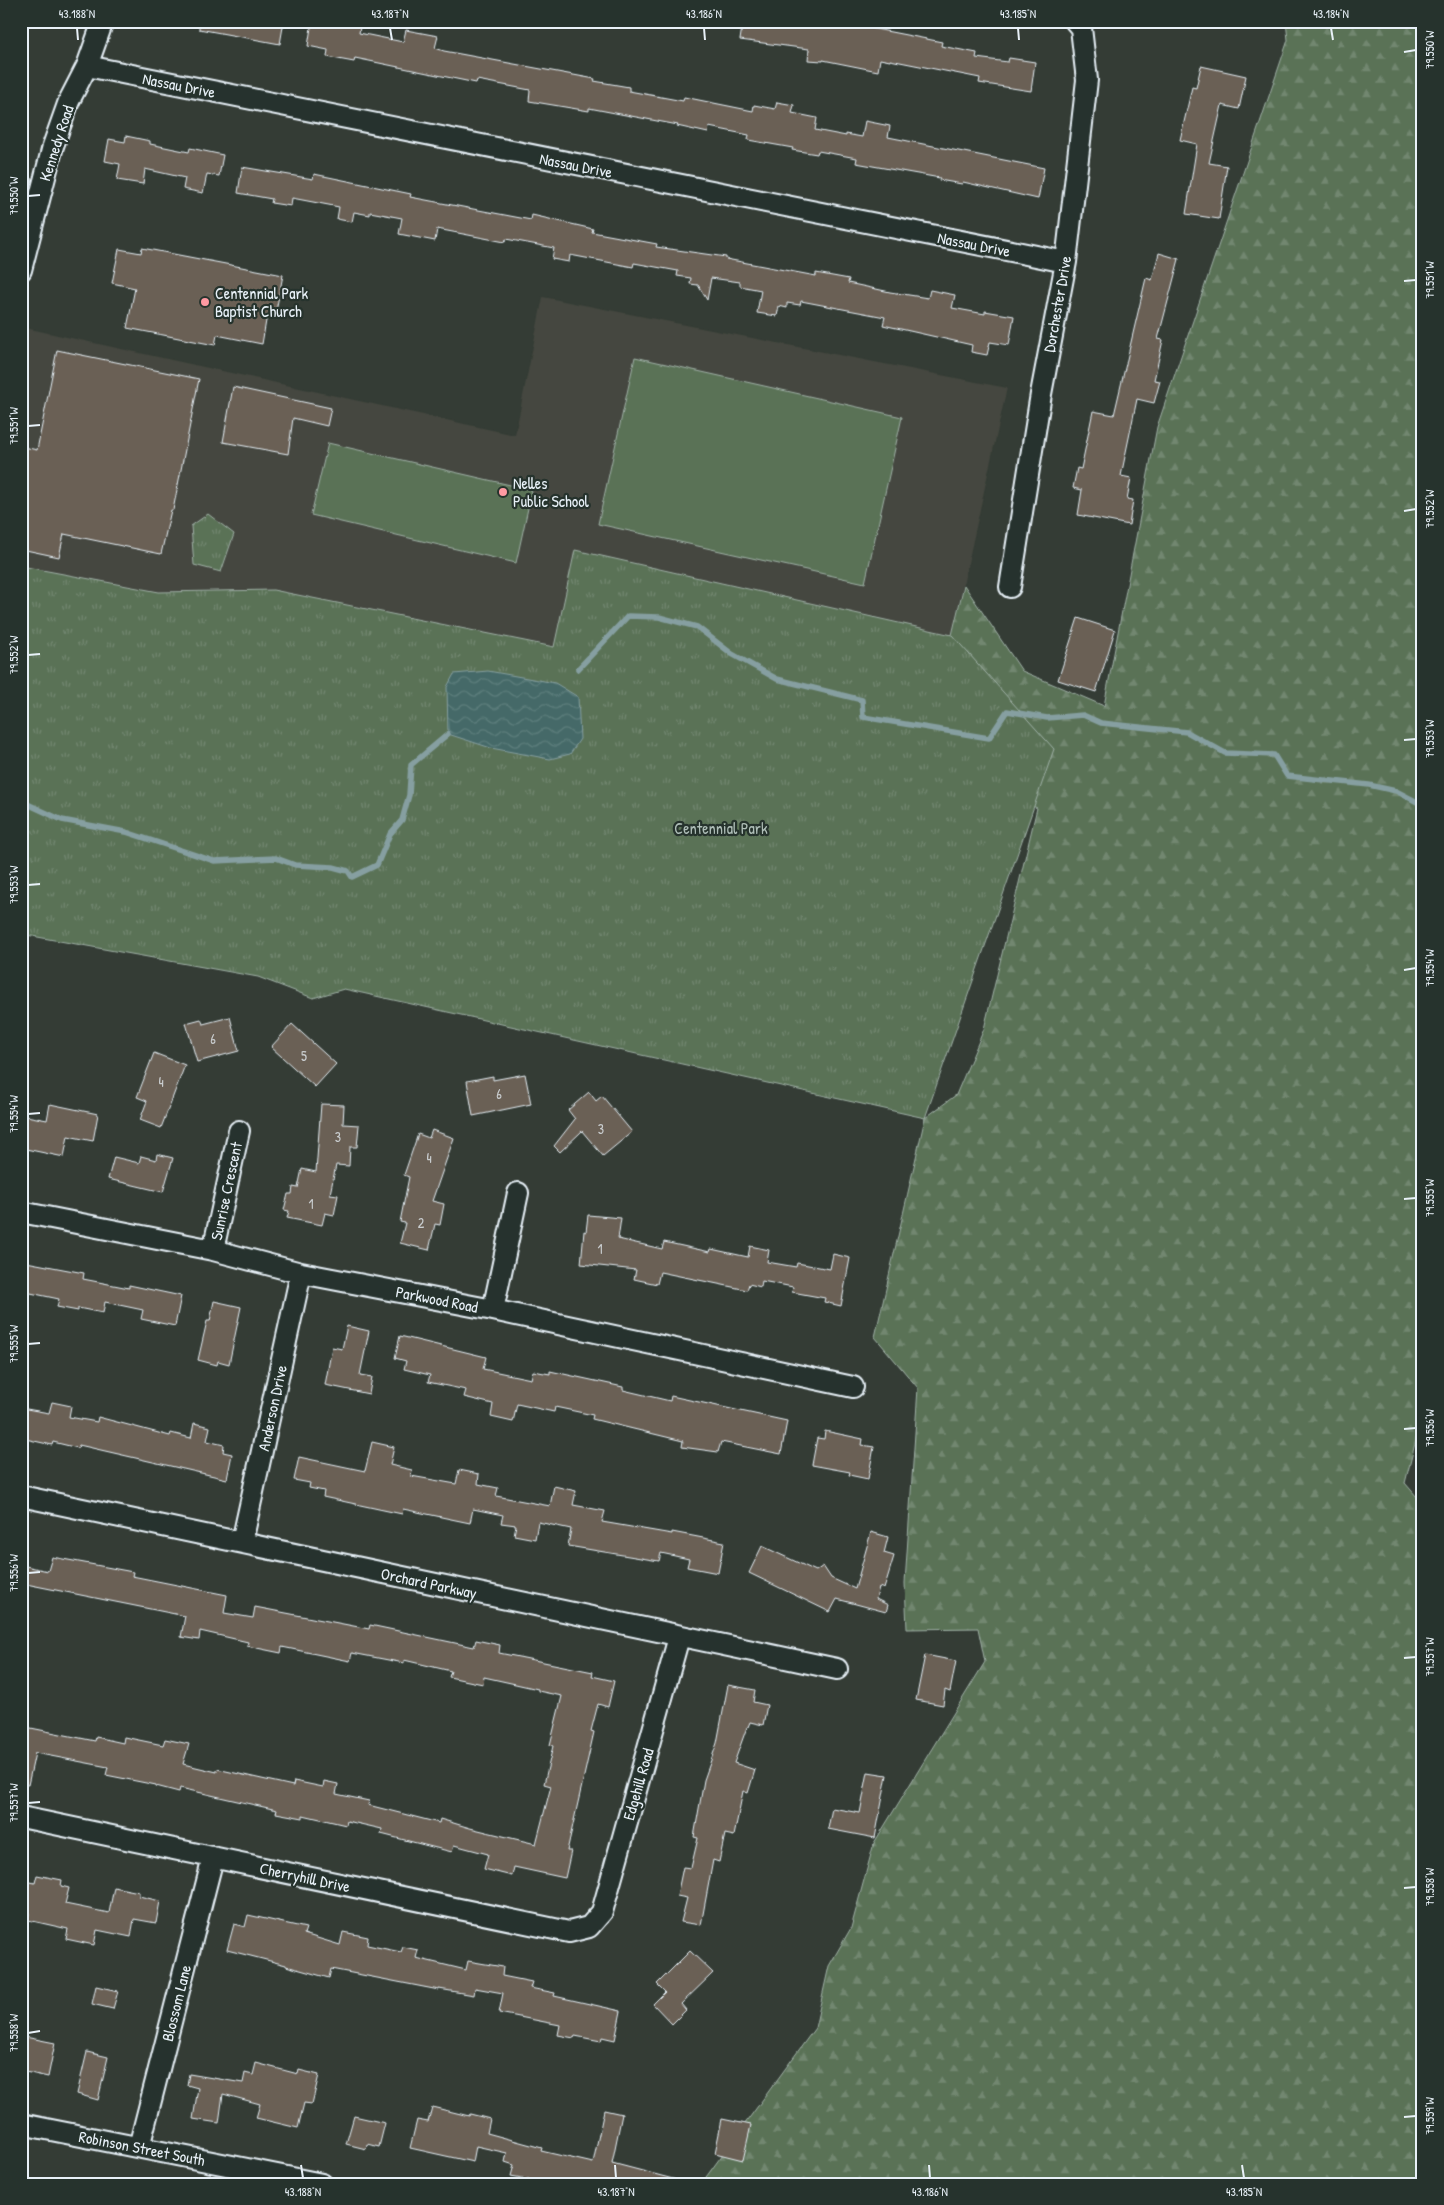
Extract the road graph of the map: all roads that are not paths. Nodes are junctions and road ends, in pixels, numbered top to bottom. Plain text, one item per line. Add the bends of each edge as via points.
1 (102, 21) edge
2 (1076, 21) edge
3 (88, 66) junction
4 (1066, 262) junction
5 (21, 270) edge
6 (1010, 588) dead end
7 (239, 1132) dead end
8 (518, 1193) dead end
9 (21, 1212) edge
10 (214, 1250) junction
11 (301, 1274) junction
12 (493, 1310) junction
13 (853, 1387) dead end
14 (21, 1496) edge
15 (242, 1542) junction
16 (679, 1636) junction
17 (837, 1669) dead end
18 (21, 1817) edge
19 (213, 1858) junction
20 (589, 1927) joint
21 (21, 2124) edge
22 (139, 2147) junction
23 (322, 2184) edge

1 - 3 street, Kennedy Road
2 - 4 street, Dorchester Drive via 1082,28 1087,80
3 - 4 street, Nassau Drive
3 - 5 street, Kennedy Road via 69,101 53,146
4 - 6 street, Dorchester Drive
7 - 10 street, Sunrise Crescent
8 - 12 street
9 - 10 street, Parkwood Road
10 - 11 street, Parkwood Road
11 - 12 street, Parkwood Road
11 - 15 street, Anderson Drive
12 - 13 street, Parkwood Road
14 - 15 street, Orchard Parkway
15 - 16 street, Orchard Parkway
16 - 17 street, Orchard Parkway
16 - 20 street, Edgehill Road via 602,1912
18 - 19 street, Cherryhill Drive
19 - 20 street, Cherryhill Drive via 569,1932
19 - 22 street, Blossom Lane
21 - 22 street, Robinson Street South
22 - 23 street, Robinson Street South

